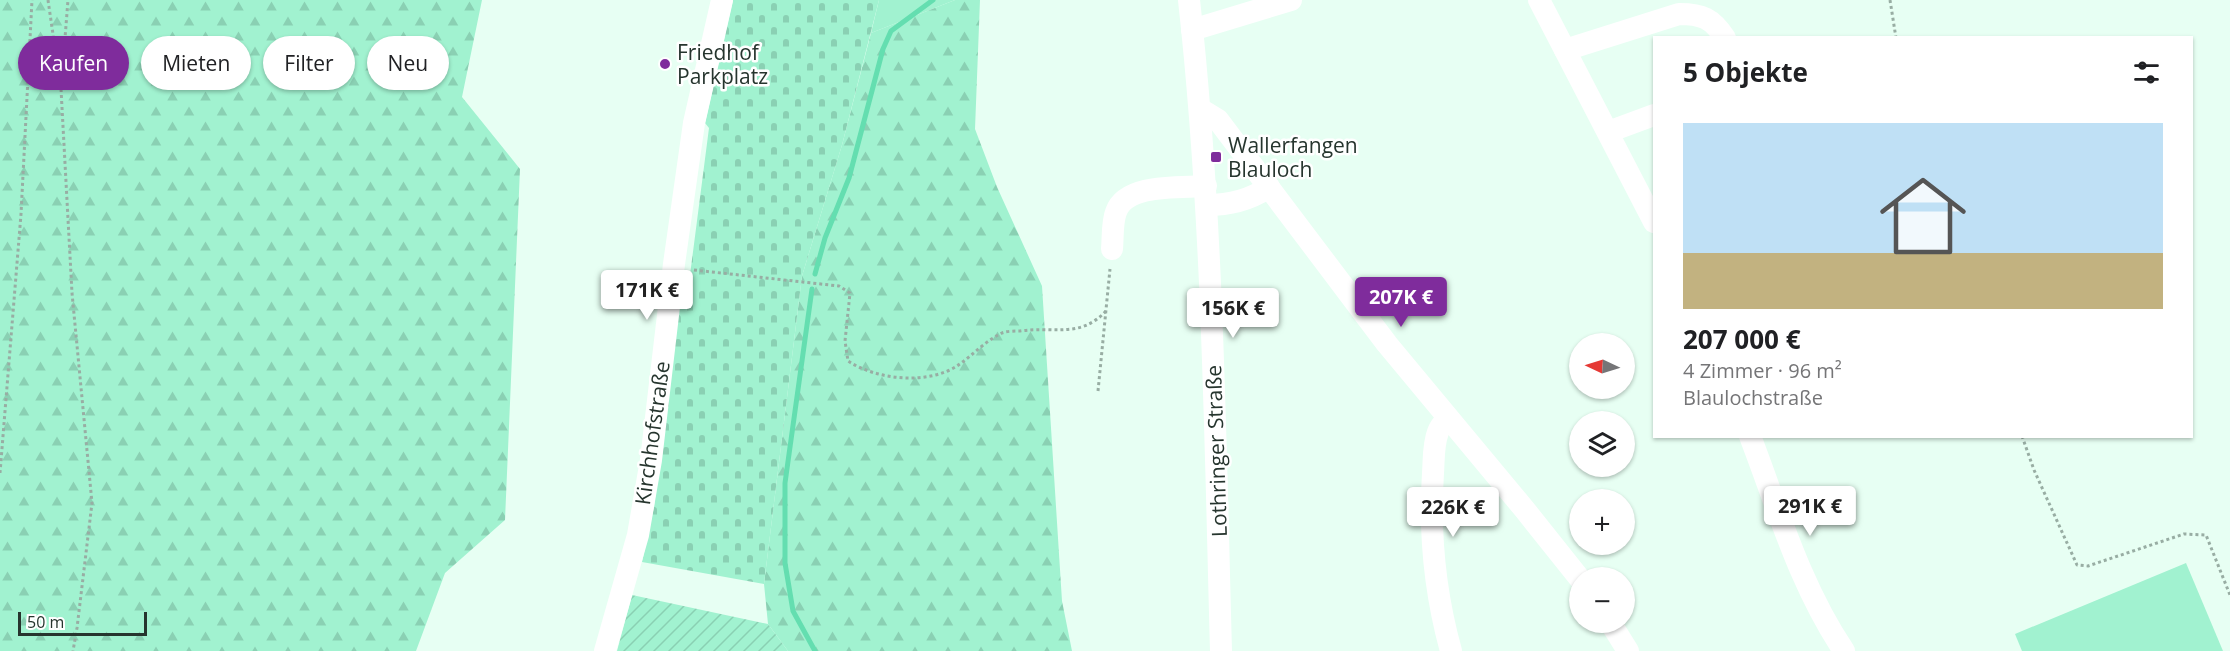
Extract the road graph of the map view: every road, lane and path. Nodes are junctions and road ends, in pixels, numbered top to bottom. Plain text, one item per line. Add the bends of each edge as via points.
1 (32, 0) edge
2 (48, 0) edge
3 (68, 0) edge
4 (722, 0) edge
5 (1189, 0) edge
6 (1291, 0) edge
7 (1539, 0) edge
8 (1890, 0) edge
9 (1192, 30) junction
10 (53, 36) edge
11 (65, 36) edge
12 (1723, 36) edge
13 (1896, 36) edge
14 (1565, 50) junction
15 (61, 90) edge
16 (1200, 109) junction
17 (1653, 116) edge
18 (1608, 132) junction
19 (1269, 187) junction
20 (1206, 196) junction
21 (1653, 215) edge
22 (1112, 249) joint
23 (674, 268) junction
24 (1106, 311) junction
25 (1098, 391) dead end
26 (1448, 418) junction
27 (1751, 438) edge
28 (2023, 438) edge
29 (0, 473) edge
30 (1571, 567) edge
31 (2230, 595) edge
32 (1617, 633) edge
33 (73, 651) edge
34 (605, 651) edge
35 (1221, 651) edge
36 (1451, 651) edge
37 (1628, 651) edge
38 (1844, 651) edge

1 - 29 path via 21,214
2 - 10 path
3 - 11 path
4 - 23 street, Kirchhofstraße via 694,123
5 - 9 street, Lothringer Straße
6 - 9 street
7 - 14 street
8 - 13 path
9 - 16 street, Lothringer Straße
12 - 14 street via 1709,19 1679,14
14 - 18 street
15 - 33 path via 72,293 92,503
16 - 19 street via 1218,120
16 - 20 street, Lothringer Straße
17 - 18 street
18 - 21 street
19 - 20 street via 1235,203
19 - 26 street
20 - 22 street via 1138,191 1123,200 1116,212
20 - 35 street, Lothringer Straße
22 - 24 path
23 - 24 path via 839,286 850,293 845,341 848,361 861,370 897,376 924,378 956,367 1003,333 1080,329 1096,322
23 - 34 street, Kirchhofstraße via 638,535
24 - 25 path
26 - 30 street
26 - 36 street via 1435,442 1432,505 1437,586
27 - 38 street via 1806,584
28 - 31 path via 2077,565 2088,566 2184,534 2206,535
32 - 37 street

